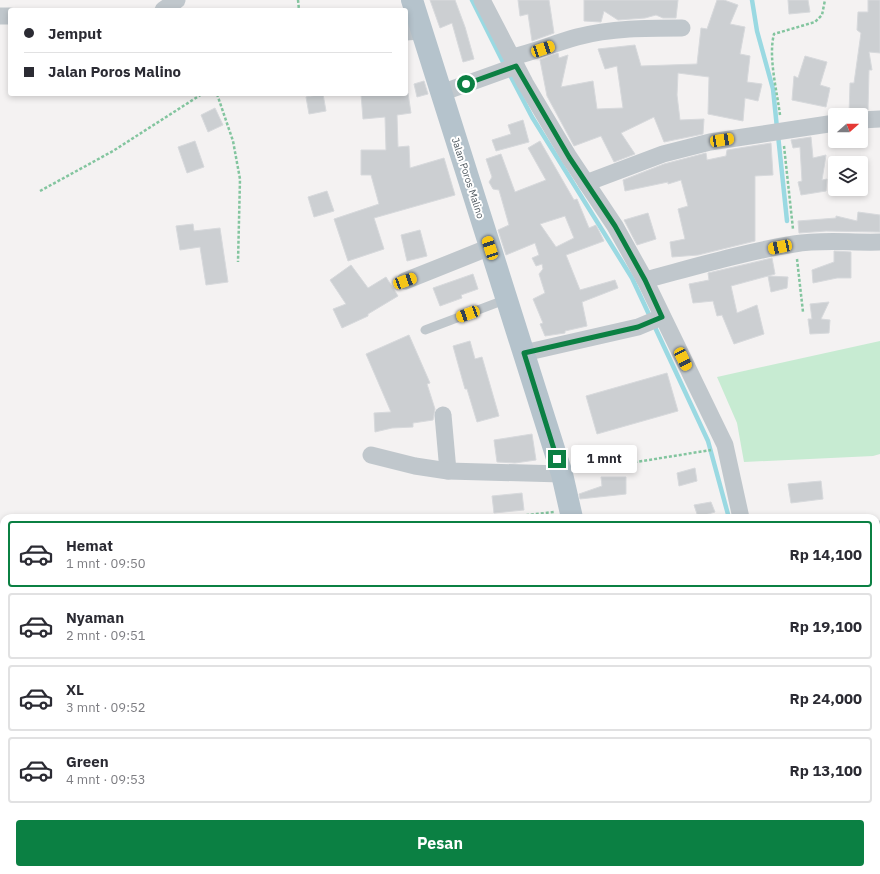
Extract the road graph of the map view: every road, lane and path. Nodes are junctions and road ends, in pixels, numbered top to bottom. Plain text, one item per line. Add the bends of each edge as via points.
1 (177, 0) edge
2 (412, 0) edge
3 (482, 0) edge
4 (166, 8) edge
5 (682, 28) dead end
6 (413, 31) edge
7 (514, 61) junction
8 (441, 93) junction
9 (199, 96) edge
10 (218, 96) edge
11 (880, 119) edge
12 (868, 120) edge
13 (828, 124) edge
14 (586, 183) junction
15 (40, 191) dead end
16 (880, 242) edge
17 (490, 248) junction
18 (238, 262) dead end
19 (645, 280) junction
20 (405, 281) dead end
21 (507, 299) junction
22 (659, 319) junction
23 (425, 330) dead end
24 (524, 353) junction
25 (443, 415) dead end
26 (710, 450) dead end
27 (371, 455) dead end
28 (448, 471) junction
29 (562, 474) junction
30 (571, 514) edge
31 (740, 514) edge

1 - 4 street
2 - 6 main road, Jalan Poros Malino
3 - 7 street
5 - 7 street via 615,30 578,37
6 - 8 main road, Jalan Poros Malino
7 - 8 street
7 - 14 street
8 - 17 main road, Jalan Poros Malino
9 - 15 path via 113,151
10 - 18 path via 233,141 240,179
11 - 12 street
13 - 14 street via 710,142 663,154
14 - 19 street via 615,226
16 - 19 street via 831,241 795,244 722,259
17 - 20 street
17 - 21 main road, Jalan Poros Malino
19 - 22 street
21 - 23 lane
21 - 24 main road, Jalan Poros Malino
22 - 24 street via 638,327
22 - 31 street via 725,445
24 - 29 main road, Jalan Poros Malino
25 - 28 street
26 - 29 path
27 - 28 street
28 - 29 street
29 - 30 main road, Jalan Poros Malino

